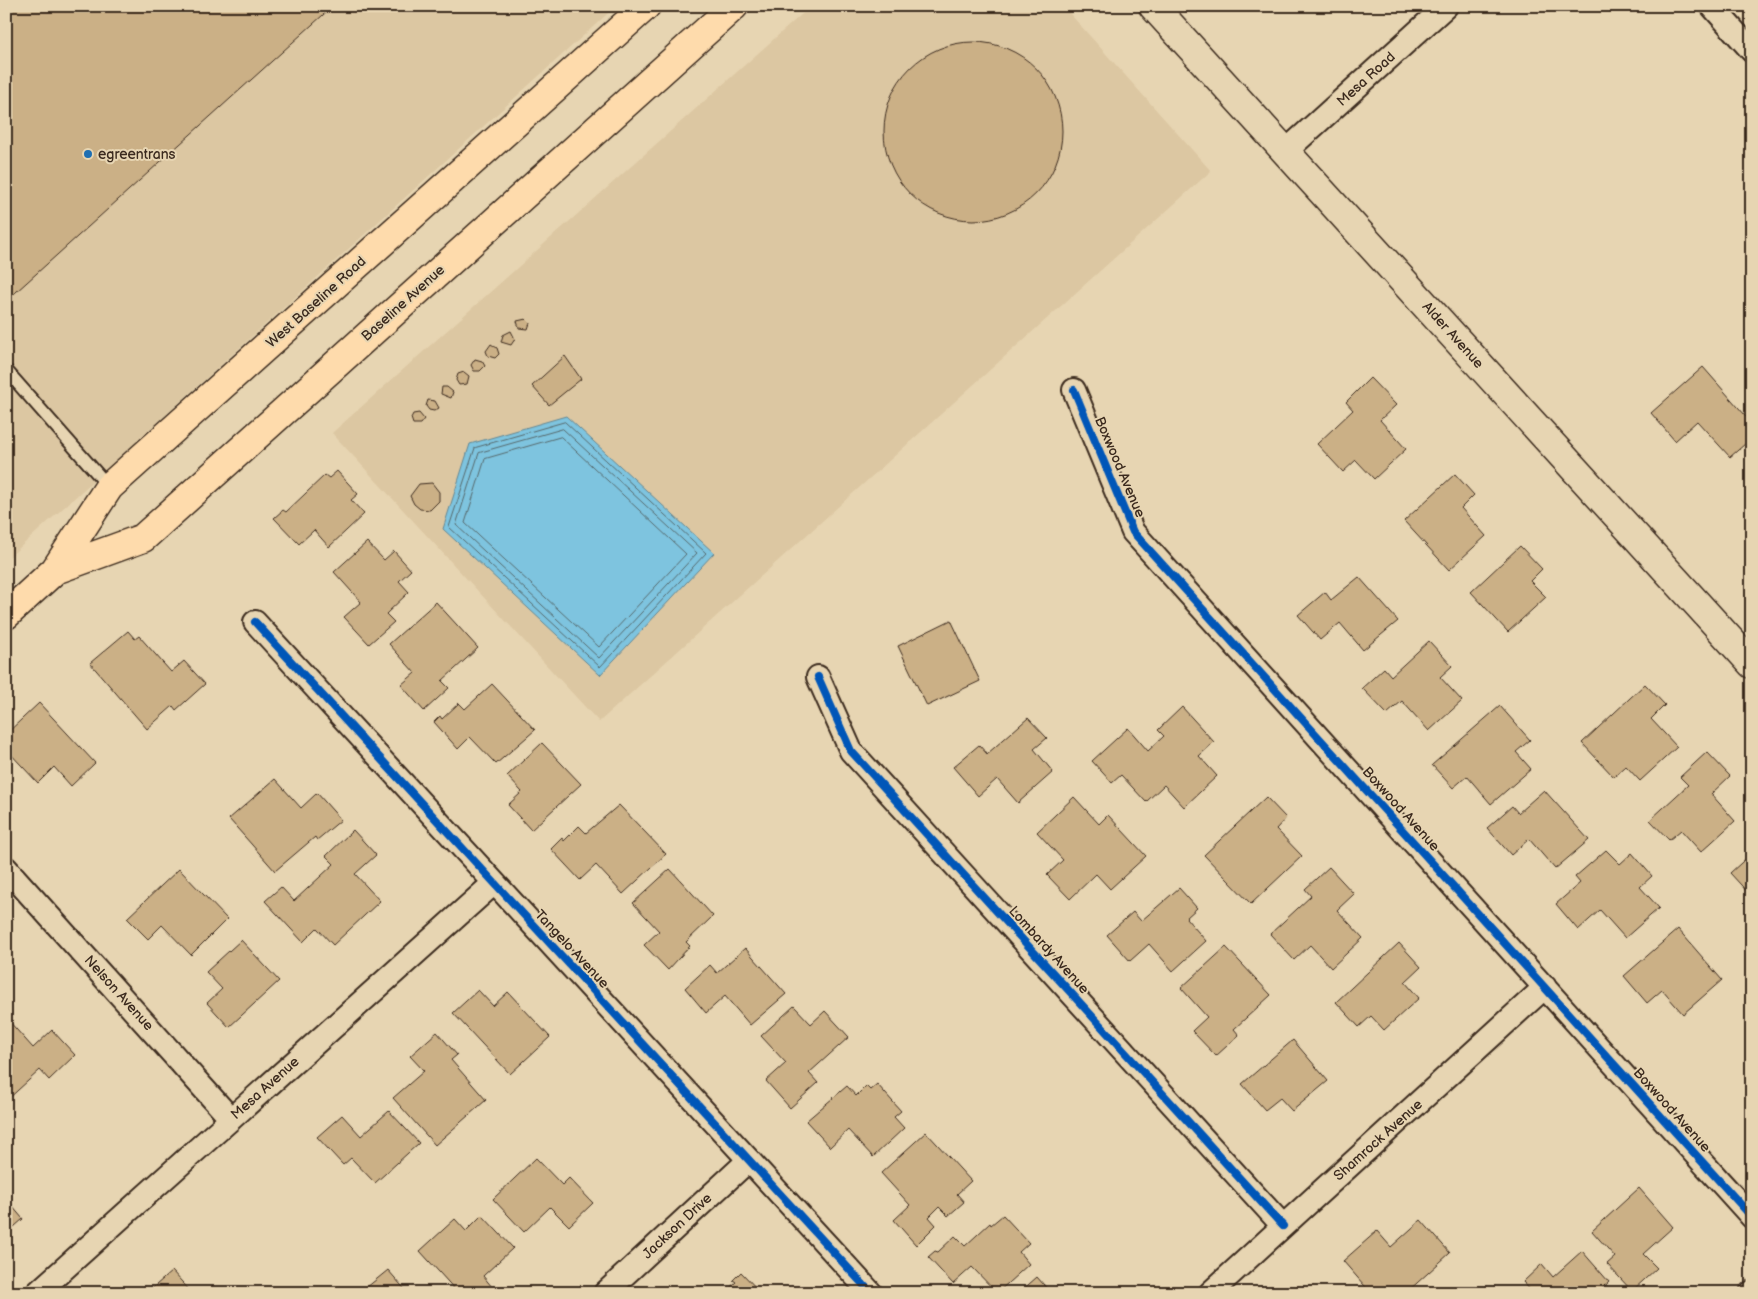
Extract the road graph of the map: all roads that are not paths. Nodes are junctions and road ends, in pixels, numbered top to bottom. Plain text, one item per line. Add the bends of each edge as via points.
1 (734, 6) edge
2 (1153, 6) edge
3 (1446, 6) edge
4 (1712, 6) edge
5 (643, 7) edge
6 (1752, 51) edge
7 (1286, 151) junction
8 (6, 370) edge
9 (1074, 390) dead end
10 (109, 487) junction
11 (55, 570) junction
12 (6, 615) edge
13 (255, 622) dead end
14 (1752, 664) edge
15 (818, 678) dead end
16 (6, 868) edge
17 (494, 884) junction
18 (1545, 987) junction
19 (231, 1119) junction
20 (749, 1160) junction
21 (1752, 1217) edge
22 (1283, 1226) junction
23 (37, 1293) edge
24 (605, 1293) edge
25 (871, 1293) edge
26 (1210, 1293) edge

1 - 11 main road, Baseline Avenue via 142,538
2 - 7 main road, Alder Avenue
3 - 7 street, Mesa Road
4 - 6 street
5 - 10 main road, West Baseline Road
7 - 14 main road, Alder Avenue
8 - 10 lane
9 - 18 street, Boxwood Avenue via 1134,532
10 - 11 main road, West Baseline Road
11 - 12 main road, West Baseline Road
13 - 17 street, Tangelo Avenue
15 - 22 street, Lombardy Avenue via 851,751
16 - 19 street, Nelson Avenue
17 - 19 street, Mesa Avenue
17 - 20 street, Tangelo Avenue
18 - 21 street, Boxwood Avenue
18 - 22 street, Shamrock Avenue
19 - 23 street, Mesa Avenue
20 - 24 street, Jackson Drive
20 - 25 street, Tangelo Avenue
22 - 26 street, Shamrock Avenue

